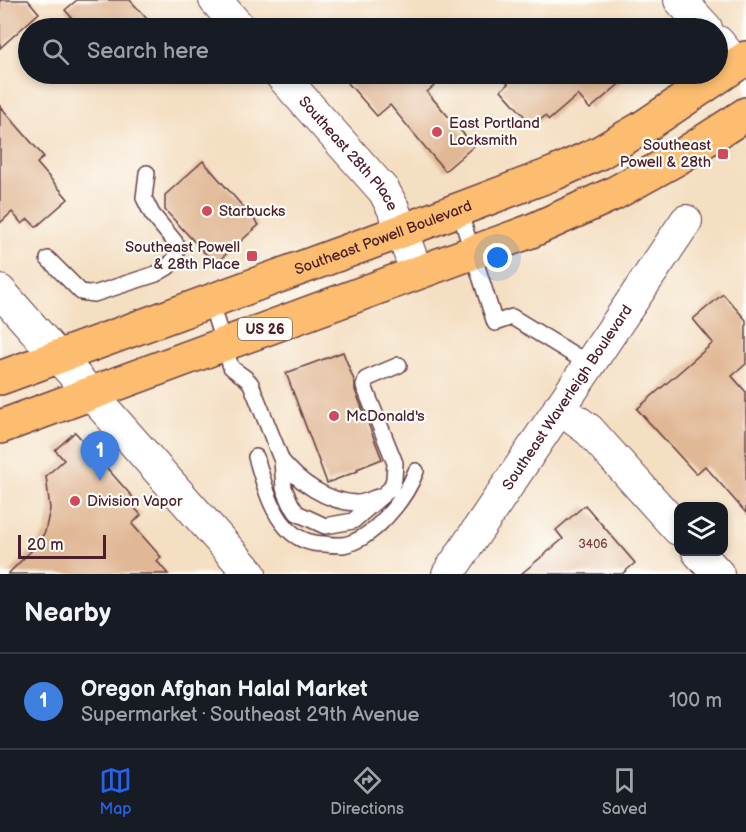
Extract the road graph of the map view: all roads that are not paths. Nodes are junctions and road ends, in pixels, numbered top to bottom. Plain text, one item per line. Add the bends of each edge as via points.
1 (215, 0) edge
2 (680, 0) edge
3 (231, 18) edge
4 (697, 18) edge
5 (289, 84) edge
6 (697, 84) edge
7 (746, 114) edge
8 (147, 173) dead end
9 (459, 210) junction
10 (686, 221) dead end
11 (402, 231) junction
12 (472, 253) junction
13 (48, 259) dead end
14 (417, 273) junction
15 (0, 291) edge
16 (210, 301) junction
17 (223, 344) junction
18 (58, 357) junction
19 (399, 364) dead end
20 (589, 364) junction
21 (0, 378) edge
22 (91, 393) junction
23 (559, 408) junction
24 (0, 427) edge
25 (256, 457) dead end
26 (282, 461) junction
27 (416, 471) dead end
28 (382, 496) junction
29 (674, 525) edge
30 (701, 556) edge
31 (239, 567) edge
32 (448, 574) edge
33 (717, 574) edge

1 - 3 street
2 - 4 street
5 - 11 street, Southeast 28th Place via 384,191
6 - 9 main road, Southeast Powell Boulevard via 642,128 599,153
7 - 12 main road, US 26 via 613,194
8 - 13 lane via 144,198 177,249 168,267 94,294 81,292
9 - 11 main road, Southeast Powell Boulevard
9 - 12 lane
10 - 20 street, Southeast Waverleigh Boulevard
11 - 14 street, Southeast 28th Place
11 - 16 main road, Southeast Powell Boulevard
12 - 14 main road, US 26
12 - 20 lane via 495,323 512,317
14 - 17 main road, US 26
15 - 18 street
16 - 17 lane
16 - 18 main road, Southeast Powell Boulevard
17 - 22 main road, US 26
17 - 26 lane via 231,367 248,378
18 - 21 main road, Southeast Powell Boulevard
18 - 22 street
19 - 28 lane via 366,379 364,386 395,463 391,488
20 - 23 street, Southeast Waverleigh Boulevard
22 - 24 main road, US 26
22 - 31 street
23 - 29 street via 589,430
23 - 32 street, Southeast Waverleigh Boulevard
25 - 27 lane via 280,520 304,541 322,544 344,545 380,523 405,494
26 - 28 lane via 302,482 326,496 357,504
26 - 28 lane via 284,488 291,504 311,521 325,525 353,521
30 - 33 street

